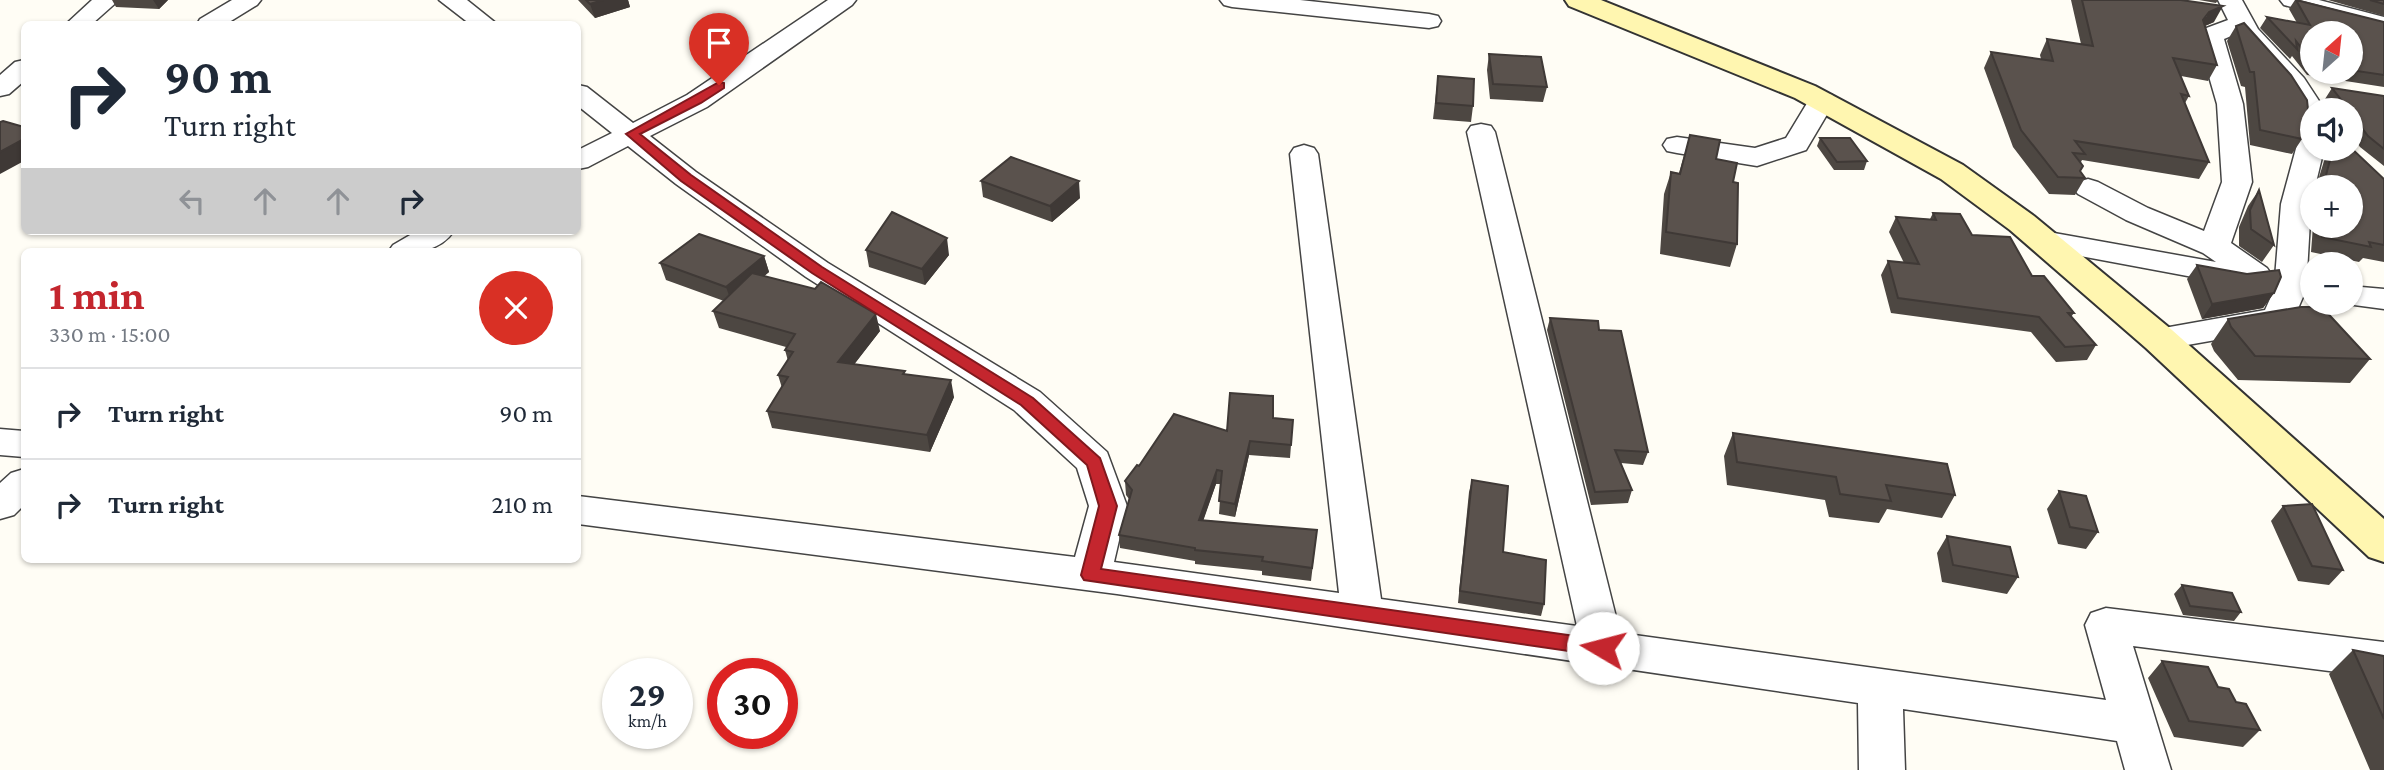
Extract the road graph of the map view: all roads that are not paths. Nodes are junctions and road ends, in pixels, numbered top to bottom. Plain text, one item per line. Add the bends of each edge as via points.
1 (107, 0) edge
2 (249, 0) edge
3 (451, 0) edge
4 (844, 0) edge
5 (1232, 0) edge
6 (1578, 0) edge
7 (2292, 0) edge
8 (2231, 13) edge
9 (82, 21) edge
10 (214, 21) edge
11 (481, 21) edge
12 (1429, 21) dead end
13 (2384, 25) edge
14 (21, 70) edge
15 (2295, 84) junction
16 (0, 88) edge
17 (2333, 90) edge
18 (581, 95) edge
19 (2304, 98) edge
20 (1822, 101) junction
21 (1481, 132) dead end
22 (632, 134) junction
23 (1676, 145) dead end
24 (1304, 154) dead end
25 (581, 160) edge
26 (2307, 161) edge
27 (2088, 188) dead end
28 (432, 235) edge
29 (2043, 240) junction
30 (2214, 246) junction
31 (411, 248) edge
32 (2300, 274) edge
33 (2256, 275) junction
34 (2300, 291) edge
35 (2300, 292) edge
36 (2363, 297) edge
37 (2384, 299) edge
38 (2159, 339) junction
39 (0, 442) edge
40 (21, 444) edge
41 (21, 486) edge
42 (0, 505) edge
43 (581, 510) edge
44 (2384, 545) edge
45 (1090, 575) junction
46 (1362, 614) junction
47 (1603, 648) junction
48 (2384, 660) edge
49 (1880, 687) junction
50 (2134, 724) junction
51 (1882, 770) edge
52 (2148, 770) edge

1 - 9 street
2 - 10 street
3 - 11 street
4 - 22 street via 697,101
5 - 12 street
6 - 20 street
7 - 13 street
8 - 15 street
8 - 30 street via 2210,36 2230,104 2237,182
14 - 16 street
15 - 17 street
15 - 19 street
18 - 22 street
20 - 23 street via 1796,144 1757,157
20 - 29 street via 1952,172
21 - 47 street
22 - 25 street
22 - 45 street via 817,270 1027,401 1094,462 1108,506
24 - 46 street
26 - 32 street via 2296,204
27 - 30 street
28 - 31 street
29 - 33 street via 2238,276
29 - 38 street
30 - 33 street
33 - 34 street
35 - 38 street via 2278,319
36 - 37 street
38 - 44 street
39 - 40 street
41 - 42 street
43 - 45 street
45 - 46 street
46 - 47 street
47 - 49 street
48 - 50 street via 2106,625
49 - 50 street
49 - 51 street
50 - 52 street

